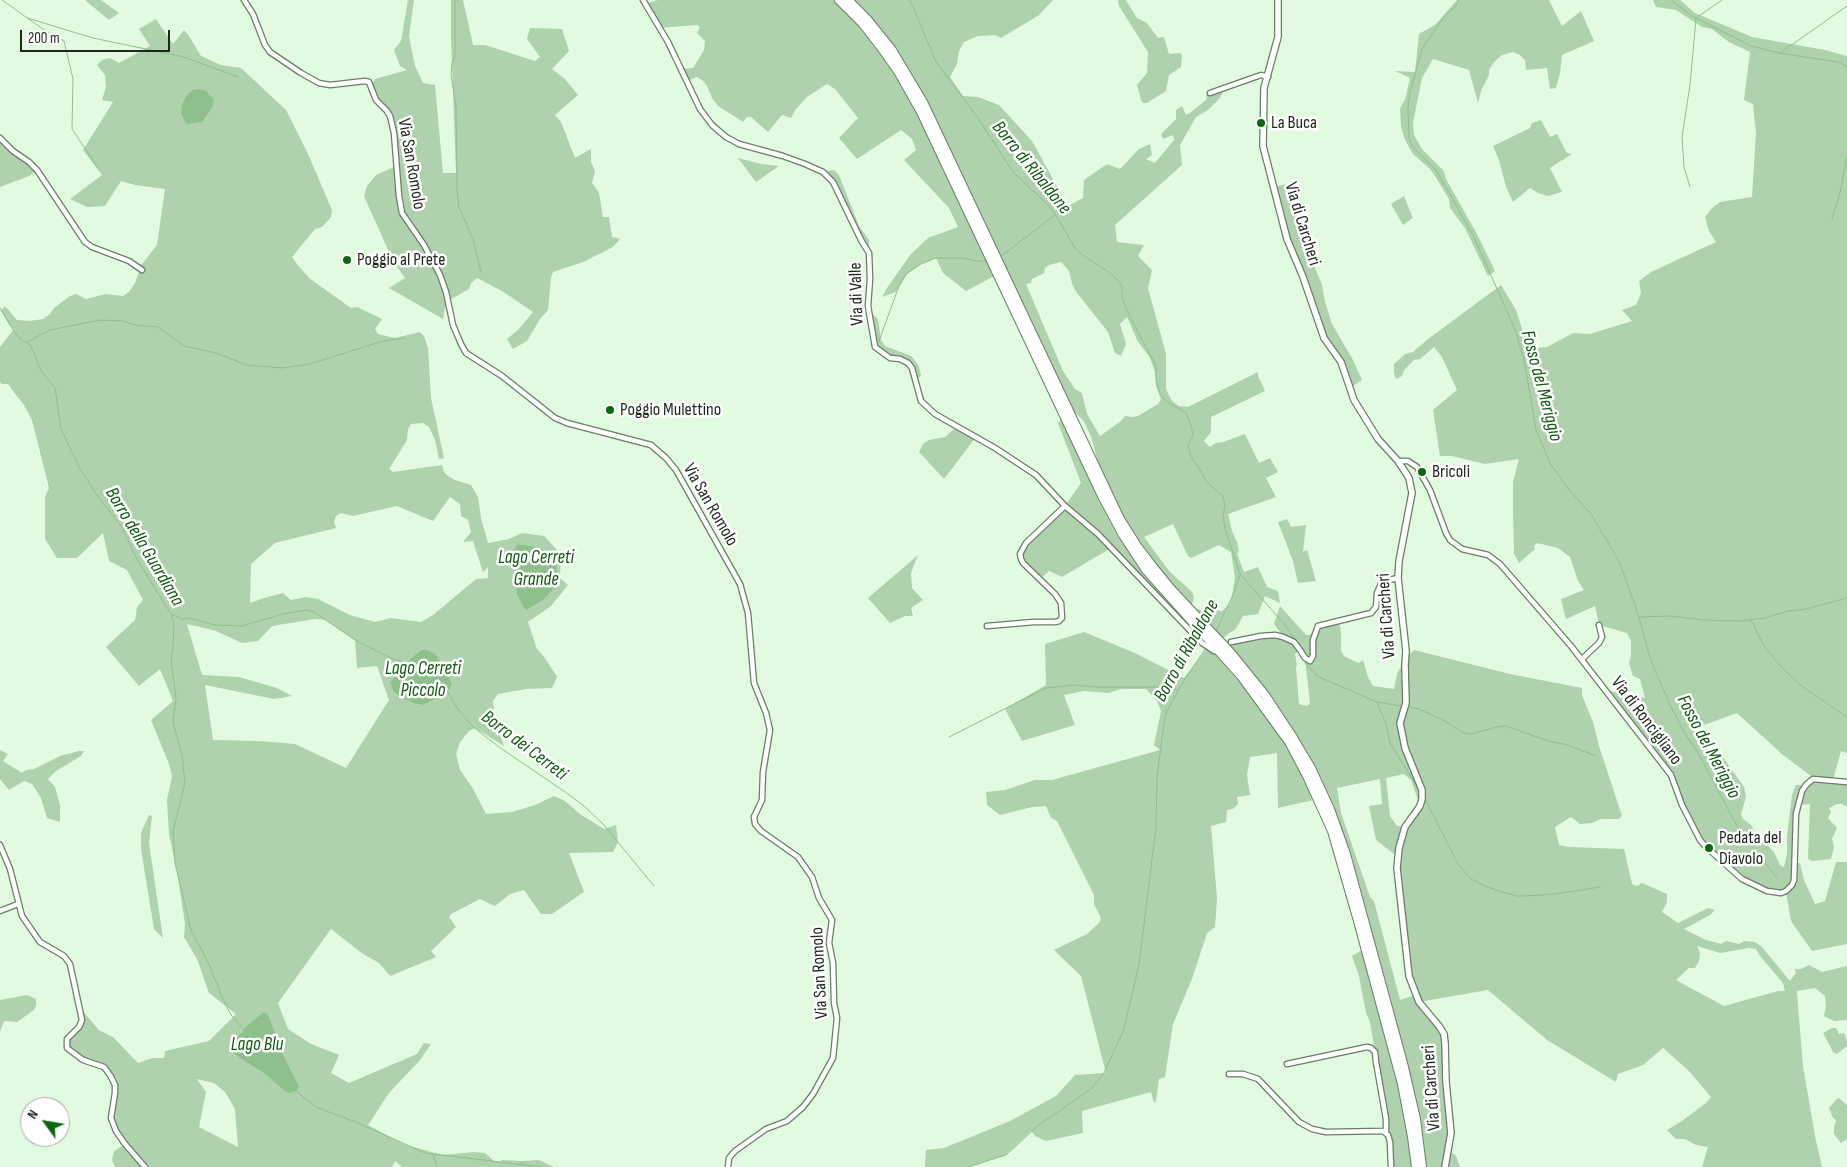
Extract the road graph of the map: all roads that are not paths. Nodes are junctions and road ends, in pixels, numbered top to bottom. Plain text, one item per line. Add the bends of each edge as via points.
1 (244, 0) edge
2 (643, 0) edge
3 (839, 0) edge
4 (848, 0) edge
5 (1278, 0) edge
6 (1268, 77) junction
7 (1210, 93) dead end
8 (0, 138) edge
9 (142, 270) dead end
10 (1398, 461) junction
11 (1065, 506) junction
12 (1398, 578) junction
13 (1599, 625) dead end
14 (987, 626) dead end
15 (1231, 642) dead end
16 (1209, 648) dead end
17 (1582, 659) junction
18 (1847, 782) edge
19 (0, 845) edge
20 (18, 904) junction
21 (0, 911) edge
22 (1287, 1064) dead end
23 (1229, 1074) dead end
24 (1386, 1132) junction
25 (145, 1167) edge
26 (728, 1167) edge
27 (1391, 1167) edge
28 (1416, 1167) edge
29 (1422, 1167) edge
30 (1445, 1167) edge

1 - 26 street, Via San Romolo via 270,52 301,74 330,85 369,82 376,100 390,116 402,212 440,274 453,325 466,353 502,376 555,418 651,445 676,470 740,584 748,613 754,683 770,730 762,800 754,817 755,824 798,857 812,877 819,898 832,920 829,943 837,1018 833,1058 813,1094 787,1121 766,1129 735,1151 729,1158
2 - 11 street, Via di Valle via 668,42 700,109 712,125 738,144 805,164 823,172 833,182 869,253 868,306 877,350 908,363 922,401 935,414 1022,464
3 - 28 highway via 883,50 917,106 1123,534 1146,570 1251,688 1289,742 1308,778 1340,854 1402,1084
4 - 29 highway via 892,50 923,102 1132,539 1171,589 1259,688 1314,775 1338,829 1359,900 1405,1072 1416,1119
5 - 6 street, Via di Carcheri via 1278,38
6 - 7 street via 1261,75
6 - 10 street, Via di Carcheri via 1264,88 1263,146 1287,239 1324,338 1341,362 1354,400 1378,439
8 - 9 street via 37,170 85,242
10 - 12 street, Via di Carcheri via 1409,478 1412,493
10 - 17 street, Via di Roncigliano via 1408,461 1417,468 1430,490 1450,540 1462,549 1488,555 1500,564
11 - 14 street via 1026,543 1020,554 1023,563 1055,594 1061,604 1062,618 1055,622
11 - 16 street, Via di Valle via 1098,534
12 - 15 street via 1381,584 1376,607 1371,613 1318,626 1313,640 1314,656 1310,661 1304,658 1294,642 1284,637 1261,636
12 - 30 street, Via di Carcheri via 1406,651 1406,703 1400,729 1404,748 1422,790 1420,806 1405,827 1399,848 1399,897 1413,989 1444,1034 1451,1133
13 - 17 street via 1602,637
17 - 18 street, Via di Roncigliano via 1672,775 1682,805 1700,840 1750,884 1781,893 1792,885 1796,814 1802,791 1813,780
19 - 20 street via 10,869
20 - 21 street
20 - 25 street via 36,936 70,964 82,1020 66,1039 67,1048 83,1060 104,1067 110,1075 116,1093 111,1118 125,1144
22 - 24 street via 1371,1048 1375,1052
23 - 24 street via 1258,1079 1299,1122 1312,1129
24 - 27 street via 1390,1142

